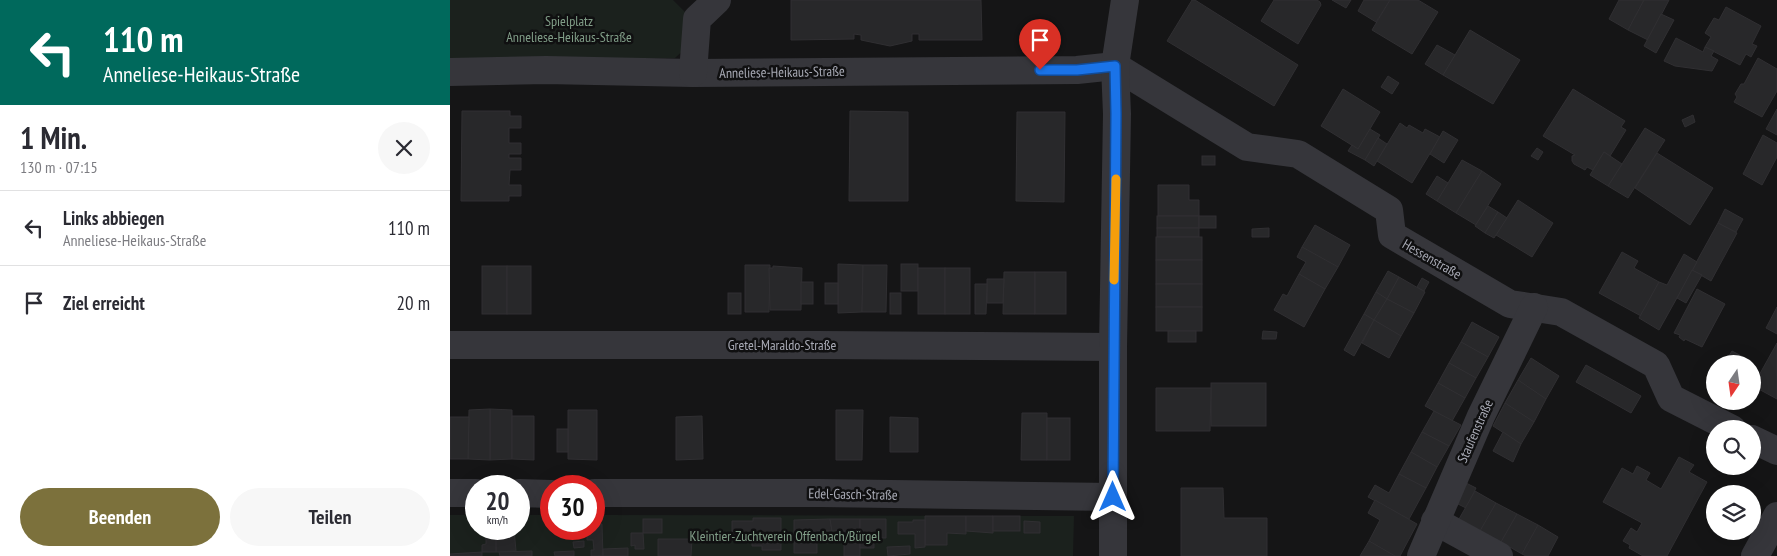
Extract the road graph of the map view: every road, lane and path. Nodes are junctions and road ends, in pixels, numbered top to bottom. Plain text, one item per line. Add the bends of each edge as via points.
1 (717, 0) edge
2 (1125, 0) edge
3 (1115, 66) junction
4 (450, 72) edge
5 (693, 73) junction
6 (1534, 308) junction
7 (450, 346) edge
8 (1113, 347) junction
9 (1714, 420) edge
10 (1761, 443) edge
11 (1777, 451) edge
12 (450, 493) edge
13 (465, 493) edge
14 (605, 493) edge
15 (1113, 497) junction
16 (1777, 516) edge
17 (1435, 521) junction
18 (1113, 556) edge
19 (1421, 556) edge
20 (1499, 556) edge
21 (1756, 556) edge

1 - 5 street via 697,19
2 - 3 street
3 - 5 street, Anneliese-Heikaus-Straße via 1077,70
3 - 6 street, Hessenstraße via 1247,147 1298,154 1389,210 1392,235 1510,304
3 - 8 street
4 - 5 street, Anneliese-Heikaus-Straße via 575,70
6 - 9 street, Hessenstraße via 1561,312 1656,365 1671,398
6 - 17 street, Staufenstraße via 1481,416
7 - 8 street, Gretel-Maraldo-Straße
8 - 15 street
10 - 11 street
12 - 13 street
14 - 15 street, Edel-Gasch-Straße
15 - 18 street
16 - 21 street
17 - 19 street, Staufenstraße
17 - 20 street

